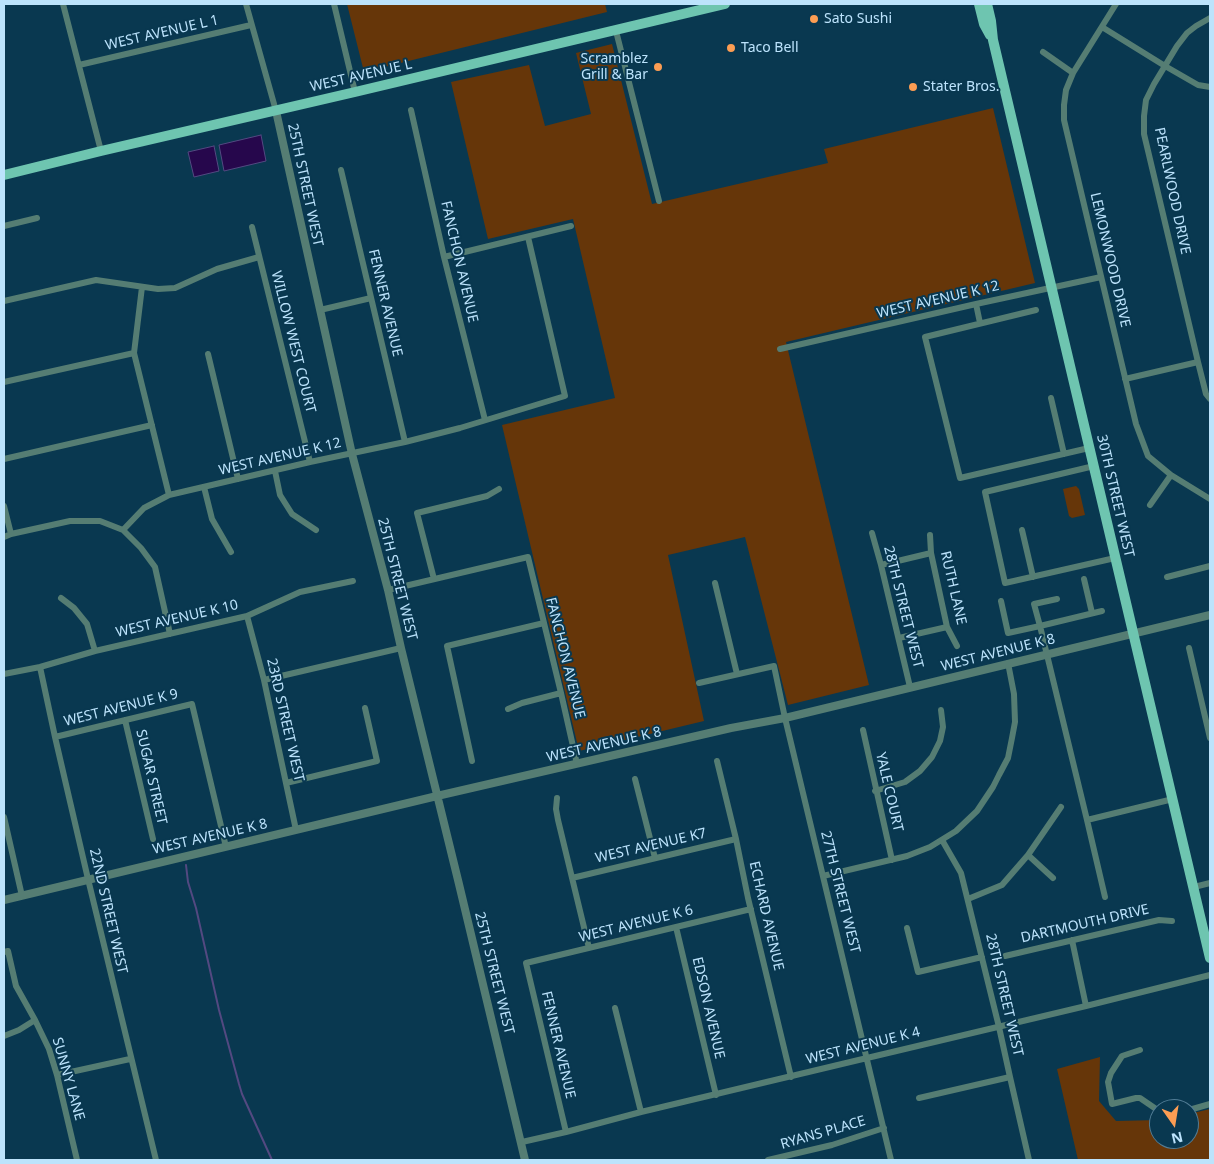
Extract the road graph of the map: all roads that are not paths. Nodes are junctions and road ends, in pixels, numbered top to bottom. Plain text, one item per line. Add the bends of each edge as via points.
1 (63, 4) edge
2 (246, 4) edge
3 (334, 4) edge
4 (725, 4) edge
5 (979, 4) edge
6 (987, 4) edge
7 (1116, 4) edge
8 (1210, 18) edge
9 (251, 25) junction
10 (1102, 27) junction
11 (616, 30) junction
12 (993, 40) junction
13 (1043, 52) dead end
14 (79, 65) junction
15 (1165, 66) junction
16 (1073, 73) junction
17 (1210, 87) edge
18 (355, 92) junction
19 (276, 110) junction
20 (411, 110) dead end
21 (101, 151) junction
22 (341, 170) dead end
23 (4, 175) edge
24 (659, 201) dead end
25 (37, 218) dead end
26 (4, 226) edge
27 (571, 226) dead end
28 (252, 227) dead end
29 (528, 237) junction
30 (259, 256) junction
31 (444, 257) junction
32 (1101, 277) junction
33 (142, 287) junction
34 (1051, 288) junction
35 (371, 298) junction
36 (4, 301) edge
37 (976, 304) junction
38 (320, 310) junction
39 (1036, 310) dead end
40 (980, 323) junction
41 (780, 349) dead end
42 (134, 353) junction
43 (208, 354) dead end
44 (1198, 362) junction
45 (1125, 379) junction
46 (4, 382) edge
47 (1051, 398) dead end
48 (1210, 399) edge
49 (485, 420) junction
50 (152, 425) junction
51 (405, 442) junction
52 (1089, 448) junction
53 (352, 454) junction
54 (1064, 454) junction
55 (4, 459) edge
56 (310, 462) junction
57 (1094, 466) junction
58 (275, 471) junction
59 (1171, 475) junction
60 (238, 479) junction
61 (204, 487) junction
62 (499, 488) dead end
63 (169, 495) junction
64 (1210, 500) edge
65 (1150, 505) dead end
66 (4, 506) edge
67 (123, 530) junction
68 (316, 530) dead end
69 (1022, 530) dead end
70 (872, 533) dead end
71 (11, 534) junction
72 (930, 535) dead end
73 (4, 537) edge
74 (231, 552) dead end
75 (931, 553) junction
76 (1115, 558) junction
77 (881, 565) junction
78 (1210, 566) edge
79 (1033, 577) junction
80 (1168, 577) dead end
81 (434, 578) junction
82 (1084, 579) dead end
83 (353, 581) dead end
84 (714, 583) dead end
85 (388, 590) junction
86 (61, 598) dead end
87 (1057, 599) dead end
88 (1001, 601) dead end
89 (1102, 611) dead end
90 (1092, 613) junction
91 (1210, 615) edge
92 (247, 616) junction
93 (544, 623) junction
94 (1040, 626) junction
95 (947, 627) junction
96 (1133, 633) junction
97 (170, 634) junction
98 (899, 638) junction
99 (957, 646) dead end
100 (401, 648) junction
101 (1189, 648) dead end
102 (95, 651) junction
103 (1048, 654) junction
104 (1008, 663) junction
105 (40, 666) junction
106 (4, 674) edge
107 (737, 674) junction
108 (264, 680) junction
109 (699, 683) dead end
110 (910, 687) junction
111 (561, 693) junction
112 (364, 708) dead end
113 (508, 709) dead end
114 (941, 710) dead end
115 (785, 718) junction
116 (125, 720) junction
117 (862, 730) dead end
118 (55, 737) junction
119 (1210, 738) edge
120 (472, 761) dead end
121 (717, 761) dead end
122 (577, 764) junction
123 (635, 779) dead end
124 (286, 783) junction
125 (876, 791) junction
126 (437, 796) junction
127 (557, 798) dead end
128 (1173, 799) junction
129 (1061, 807) dead end
130 (4, 817) edge
131 (1087, 820) junction
132 (296, 830) junction
133 (153, 839) dead end
134 (736, 839) junction
135 (942, 840) junction
136 (226, 847) junction
137 (7, 848) edge
138 (1028, 855) junction
139 (654, 858) junction
140 (892, 860) junction
141 (823, 876) junction
142 (572, 878) junction
143 (1053, 878) dead end
144 (88, 879) junction
145 (1210, 883) edge
146 (1194, 887) junction
147 (22, 896) junction
148 (1105, 897) dead end
149 (968, 899) junction
150 (4, 900) edge
151 (751, 909) junction
152 (1172, 921) dead end
153 (676, 927) junction
154 (906, 928) dead end
155 (1072, 940) junction
156 (589, 948) junction
157 (6, 951) edge
158 (1005, 956) dead end
159 (982, 957) junction
160 (1210, 958) edge
161 (526, 963) joint
162 (1210, 976) edge
163 (1086, 1006) junction
164 (616, 1008) dead end
165 (35, 1020) junction
166 (999, 1027) junction
167 (4, 1036) edge
168 (1140, 1050) dead end
169 (867, 1058) junction
170 (130, 1059) junction
171 (57, 1075) junction
172 (791, 1076) junction
173 (1010, 1077) junction
174 (716, 1095) junction
175 (919, 1098) dead end
176 (1149, 1104) edge
177 (641, 1112) junction
178 (884, 1128) junction
179 (566, 1132) junction
180 (522, 1142) junction
181 (78, 1160) edge
182 (156, 1160) edge
183 (525, 1160) edge
184 (768, 1160) edge
185 (891, 1160) edge
186 (1029, 1160) edge

1 - 14 street
2 - 9 street, 25TH STREET WEST
3 - 18 street
4 - 11 main road, WEST AVENUE L
5 - 12 main road, 30TH STREET WEST via 984,24
6 - 12 main road, 30TH STREET WEST
7 - 10 street, LEMONWOOD DRIVE
8 - 15 street, PEARLWOOD DRIVE via 1187,33
9 - 14 street, WEST AVENUE L 1
9 - 19 street, 25TH STREET WEST
10 - 15 street
10 - 16 street, LEMONWOOD DRIVE
11 - 18 main road, WEST AVENUE L
11 - 24 street
12 - 34 main road, 30TH STREET WEST
13 - 16 street
14 - 21 street
15 - 17 street via 1198,85
15 - 44 street, PEARLWOOD DRIVE via 1146,100 1144,134
16 - 32 street, LEMONWOOD DRIVE via 1066,90 1064,120
18 - 19 main road, WEST AVENUE L
19 - 21 main road, WEST AVENUE L
19 - 38 street, 25TH STREET WEST
20 - 31 street, FANCHON AVENUE
21 - 23 main road, WEST AVENUE L
22 - 35 street, FENNER AVENUE
25 - 26 street
27 - 29 street
28 - 30 street, WILLOW WEST COURT
29 - 31 street
29 - 49 street, WEST AVENUE K 12 via 565,396
30 - 33 street via 217,269 175,288
30 - 56 street, WILLOW WEST COURT
31 - 49 street, FANCHON AVENUE
32 - 34 street, WEST AVENUE K 12
32 - 45 street, LEMONWOOD DRIVE
33 - 36 street via 96,280
33 - 42 street
34 - 37 street, WEST AVENUE K 12
34 - 52 main road, 30TH STREET WEST
35 - 38 street
35 - 51 street, FENNER AVENUE
37 - 40 street
37 - 41 street, WEST AVENUE K 12
38 - 53 street, 25TH STREET WEST
39 - 40 street
40 - 54 street via 925,337 960,478
42 - 46 street
42 - 50 street
43 - 60 street
44 - 45 street
44 - 48 street, PEARLWOOD DRIVE
45 - 59 street, LEMONWOOD DRIVE via 1148,456
47 - 54 street
49 - 51 street, WEST AVENUE K 12
50 - 55 street
50 - 63 street
51 - 53 street, WEST AVENUE K 12
52 - 54 street
52 - 57 main road, 30TH STREET WEST
53 - 56 street, WEST AVENUE K 12
53 - 85 street, 25TH STREET WEST
56 - 58 street, WEST AVENUE K 12
57 - 76 main road, 30TH STREET WEST
57 - 79 street via 985,492 1005,583
58 - 60 street, WEST AVENUE K 12
58 - 68 street via 280,495 292,514
59 - 64 street, LEMONWOOD DRIVE
59 - 65 street
60 - 61 street, WEST AVENUE K 12
61 - 63 street, WEST AVENUE K 12
61 - 74 street via 212,519
62 - 81 street via 487,496 417,513
63 - 67 street, WEST AVENUE K 12 via 144,508
66 - 71 street
67 - 71 street via 100,521 70,521
67 - 97 street via 155,566
69 - 79 street
70 - 77 street, 28TH STREET WEST
71 - 73 street
72 - 75 street, RUTH LANE
75 - 77 street
75 - 95 street, RUTH LANE
76 - 79 street
76 - 96 main road, 30TH STREET WEST
77 - 98 street, 28TH STREET WEST
78 - 80 street
81 - 85 street
81 - 93 street, FANCHON AVENUE via 528,557
82 - 90 street
83 - 92 street, WEST AVENUE K 10 via 300,592
84 - 107 street
85 - 100 street, 25TH STREET WEST
86 - 102 street via 87,624
87 - 94 street via 1034,604
88 - 94 street via 1008,633
89 - 90 street
90 - 94 street
91 - 96 street, WEST AVENUE K 8
92 - 97 street, WEST AVENUE K 10
92 - 108 street, 23RD STREET WEST
93 - 111 street, FANCHON AVENUE
93 - 120 street via 447,646
94 - 103 street
95 - 98 street
95 - 99 street, RUTH LANE
96 - 103 street, WEST AVENUE K 8
96 - 128 main road, 30TH STREET WEST
97 - 102 street, WEST AVENUE K 10
98 - 110 street, 28TH STREET WEST
100 - 108 street
100 - 126 street, 25TH STREET WEST
101 - 119 street
102 - 105 street, WEST AVENUE K 10
103 - 104 street, WEST AVENUE K 8
103 - 131 street
104 - 110 street, WEST AVENUE K 8
104 - 135 street via 1015,722 1008,758 994,788 977,812
105 - 106 street, WEST AVENUE K 10
105 - 118 street, 22ND STREET WEST
107 - 109 street
107 - 115 street, 27TH STREET WEST via 774,666
108 - 124 street, 23RD STREET WEST
110 - 115 street, WEST AVENUE K 8
111 - 113 street
111 - 122 street, FANCHON AVENUE
112 - 124 street via 377,761
114 - 125 street via 943,727 932,757 905,782
115 - 122 street, WEST AVENUE K 8
115 - 141 street, 27TH STREET WEST
116 - 118 street, WEST AVENUE K 9
116 - 133 street, SUGAR STREET
116 - 136 street, WEST AVENUE K 9 via 192,704
117 - 125 street, YALE COURT
118 - 144 street, 22ND STREET WEST
121 - 134 street, ECHARD AVENUE
122 - 126 street, WEST AVENUE K 8
123 - 139 street
124 - 132 street, 23RD STREET WEST
125 - 140 street, YALE COURT
126 - 132 street, WEST AVENUE K 8
126 - 180 street, 25TH STREET WEST
127 - 142 street via 558,820
128 - 131 street
128 - 146 main road, 30TH STREET WEST
129 - 138 street
130 - 137 street
131 - 148 street
132 - 136 street, WEST AVENUE K 8
134 - 139 street, WEST AVENUE K7
134 - 151 street, ECHARD AVENUE
135 - 140 street
135 - 149 street, 28TH STREET WEST via 961,873
136 - 144 street, WEST AVENUE K 8
137 - 147 street
138 - 143 street
138 - 149 street via 1002,885
139 - 142 street, WEST AVENUE K7
140 - 141 street
141 - 169 street, 27TH STREET WEST
142 - 156 street
144 - 147 street, WEST AVENUE K 8
144 - 170 street, 22ND STREET WEST
145 - 146 street
146 - 160 main road, 30TH STREET WEST
147 - 150 street, WEST AVENUE K 8
149 - 159 street, 28TH STREET WEST
151 - 153 street, WEST AVENUE K 6
151 - 172 street, ECHARD AVENUE
152 - 155 street, DARTMOUTH DRIVE via 1159,920
153 - 156 street, WEST AVENUE K 6
153 - 174 street, EDSON AVENUE
154 - 159 street via 918,972
155 - 158 street, DARTMOUTH DRIVE
155 - 163 street
156 - 161 street, WEST AVENUE K 6
157 - 165 street, SUNNY LANE via 16,986
159 - 166 street, 28TH STREET WEST
161 - 179 street, FENNER AVENUE
162 - 163 street, WEST AVENUE K 4
163 - 166 street, WEST AVENUE K 4
164 - 177 street
165 - 167 street
165 - 171 street, SUNNY LANE
166 - 169 street, WEST AVENUE K 4
166 - 173 street, 28TH STREET WEST
168 - 176 street via 1122,1056 1108,1082 1112,1104 1140,1098
169 - 172 street, WEST AVENUE K 4
169 - 178 street, 27TH STREET WEST
170 - 171 street
170 - 182 street, 22ND STREET WEST
171 - 181 street, SUNNY LANE
172 - 174 street, WEST AVENUE K 4
173 - 175 street
173 - 186 street, 28TH STREET WEST
174 - 177 street, WEST AVENUE K 4
177 - 179 street, WEST AVENUE K 4
178 - 184 street, RYANS PLACE via 832,1146
178 - 185 street, 27TH STREET WEST
179 - 180 street, WEST AVENUE K 4
180 - 183 street, 25TH STREET WEST

